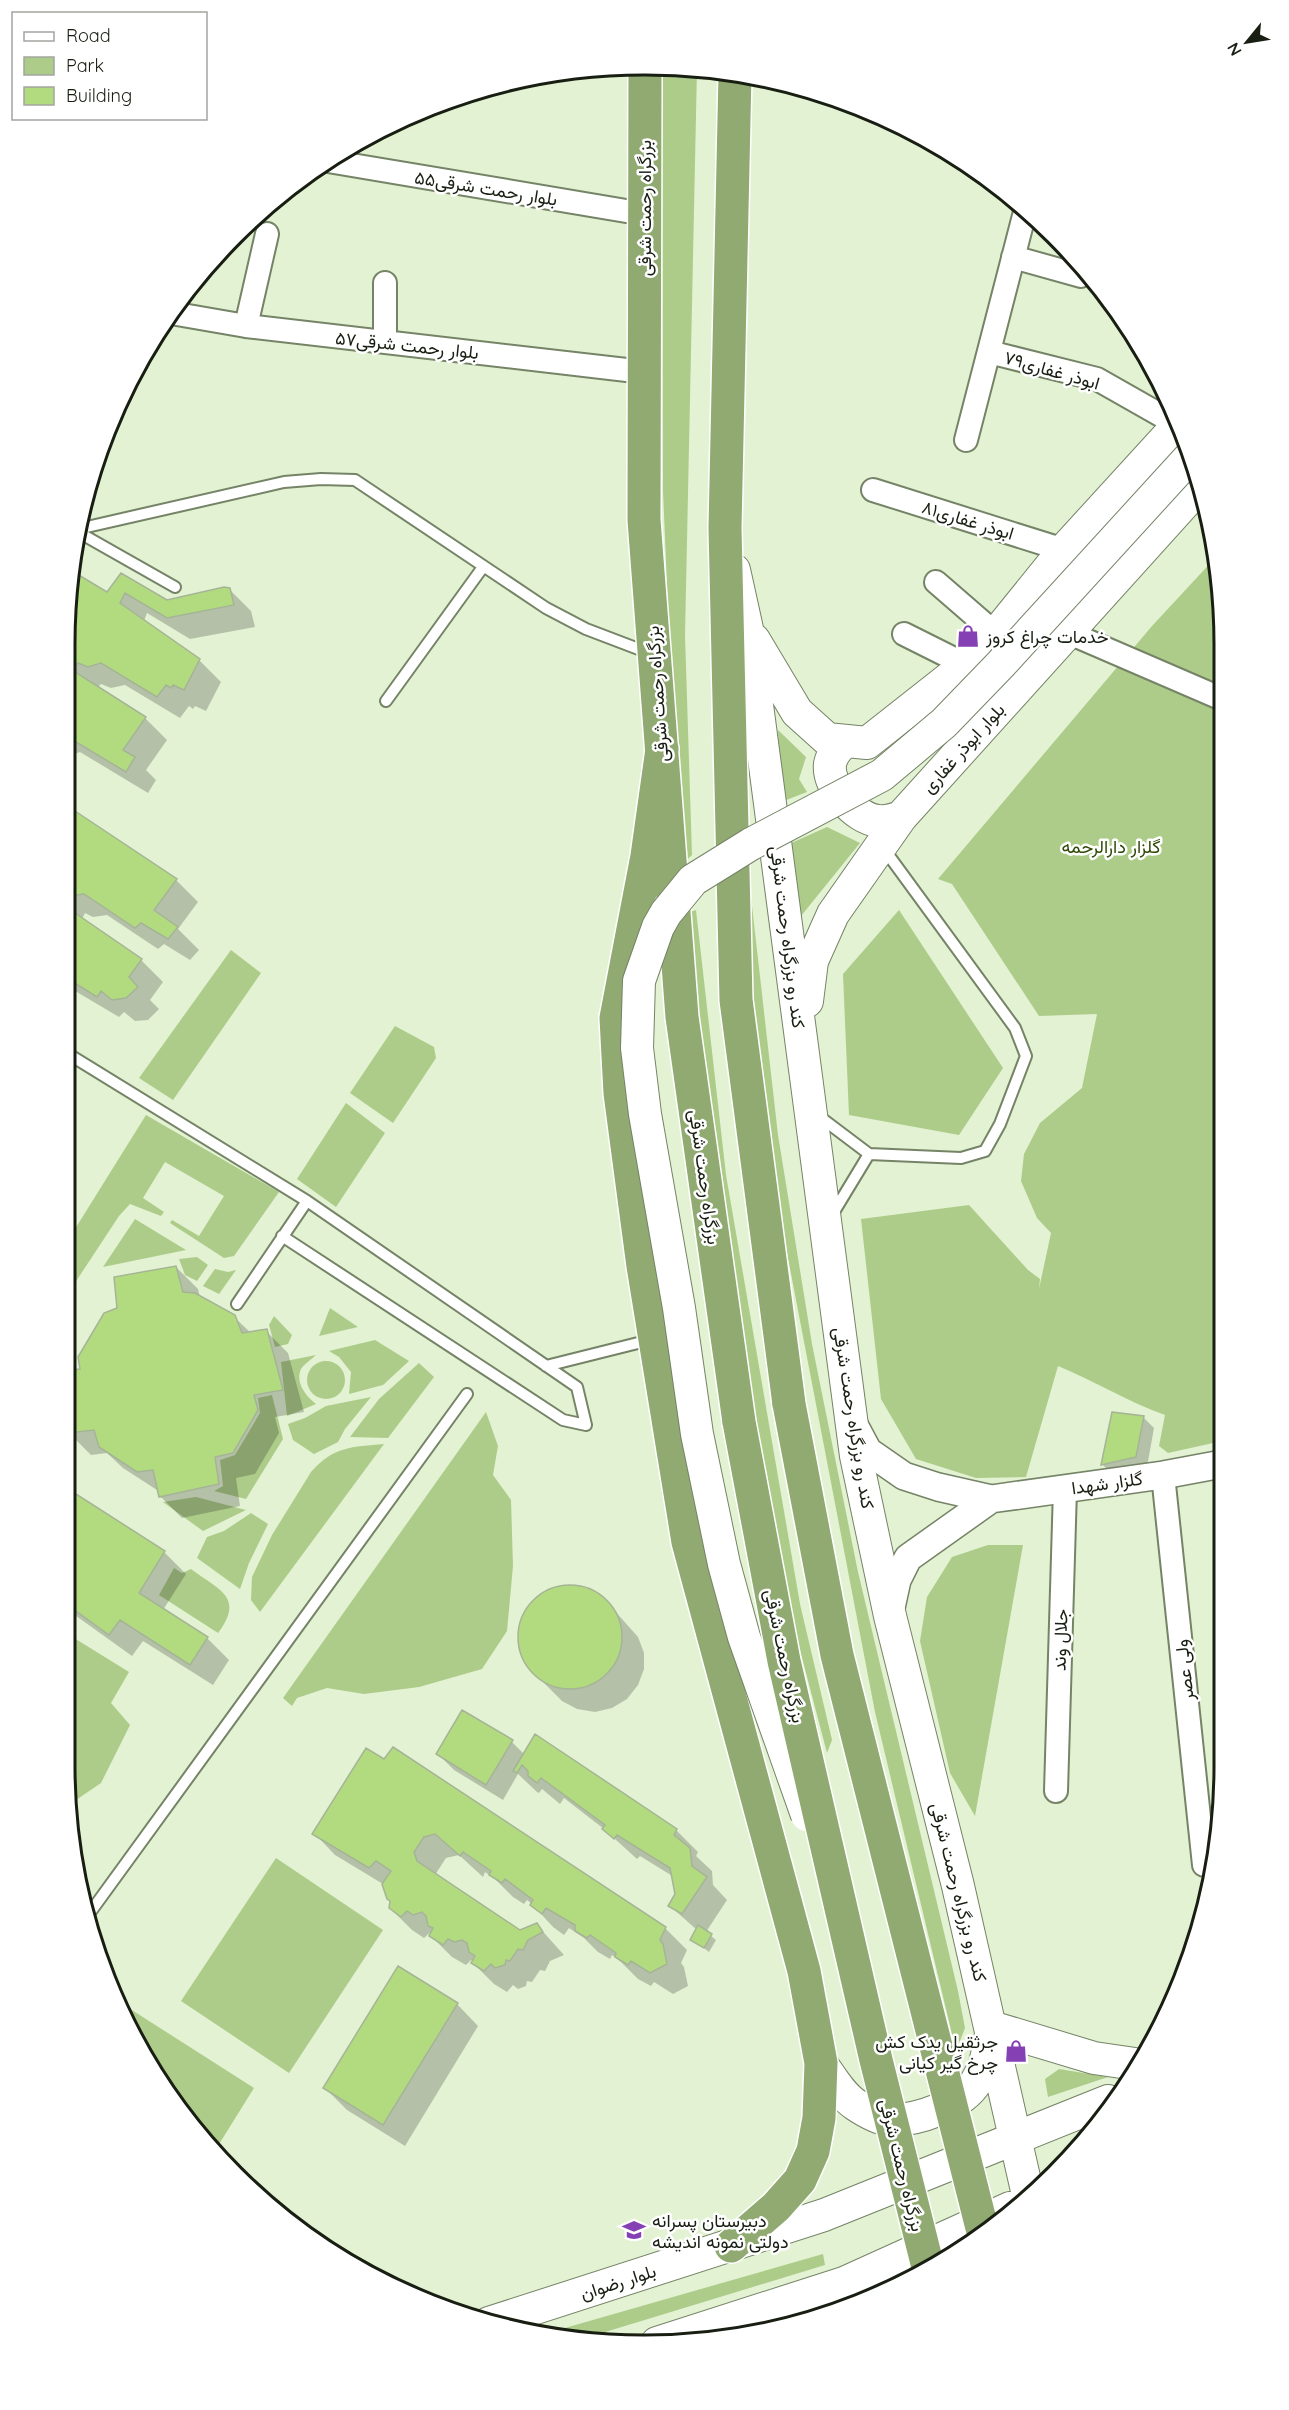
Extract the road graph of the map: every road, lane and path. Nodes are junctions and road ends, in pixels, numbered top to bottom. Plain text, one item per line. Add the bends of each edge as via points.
1 (645, 75) edge
2 (735, 83) edge
3 (341, 163) edge
4 (644, 214) junction
5 (1023, 219) edge
6 (267, 234) dead end
7 (1013, 257) junction
8 (1078, 275) edge
9 (385, 283) dead end
10 (181, 315) edge
11 (246, 326) junction
12 (385, 341) junction
13 (989, 352) junction
14 (644, 372) junction
15 (1166, 417) edge
16 (1173, 431) edge
17 (966, 440) dead end
18 (1185, 463) edge
19 (873, 490) dead end
20 (1194, 493) edge
21 (725, 528) junction
22 (87, 529) edge
23 (86, 535) edge
24 (1064, 550) junction
25 (483, 567) junction
26 (936, 582) dead end
27 (175, 587) dead end
28 (747, 629) junction
29 (1066, 632) junction
30 (904, 634) dead end
31 (996, 634) junction
32 (655, 655) junction
33 (966, 664) junction
34 (1214, 695) edge
35 (386, 701) dead end
36 (845, 741) junction
37 (662, 749) junction
38 (901, 817) junction
39 (881, 846) junction
40 (802, 1047) junction
41 (75, 1058) edge
42 (811, 1110) junction
43 (869, 1154) junction
44 (306, 1201) junction
45 (826, 1225) junction
46 (282, 1236) junction
47 (237, 1304) dead end
48 (655, 1339) junction
49 (546, 1366) junction
50 (467, 1394) dead end
51 (851, 1420) junction
52 (1214, 1465) edge
53 (1163, 1475) junction
54 (1065, 1489) junction
55 (991, 1499) junction
56 (890, 1616) junction
57 (1056, 1791) dead end
58 (1204, 1865) dead end
59 (93, 1908) edge
60 (844, 1916) junction
61 (992, 2027) junction
62 (821, 2063) junction
63 (1130, 2063) edge
64 (1103, 2103) edge
65 (1015, 2137) junction
66 (1026, 2188) edge
67 (992, 2216) edge
68 (981, 2224) edge
69 (731, 2246) junction
70 (926, 2260) edge
71 (505, 2318) edge
72 (689, 2333) edge

1 - 4 highway, بزرگراه رحمت شرقی
2 - 21 highway
3 - 4 street, بلوار رحمت شرقی۵۵
4 - 14 highway, بزرگراه رحمت شرقی
5 - 7 street
6 - 11 street
7 - 8 street
7 - 13 street
9 - 12 street
10 - 11 street, ۵۷بلوار رحمت شرقی
11 - 12 street, ۵۷بلوار رحمت شرقی
12 - 14 street, ۵۷بلوار رحمت شرقی
13 - 15 street, ۷۹ابوذر غفاری via 1097,379
13 - 17 street
14 - 32 highway, بزرگراه رحمت شرقی via 644,520
16 - 24 main road
18 - 60 main road, bridge via 944,723 882,775 751,844 693,880 658,927 641,972 638,1048 644,1103 697,1434 723,1564 744,1637
19 - 24 street, ۸۱ابوذر غفاری
20 - 29 main road, بلوار ابوذر غفاری
21 - 28 main road
21 - 68 highway, bridge via 736,999 789,1404 837,1655
22 - 25 lane via 284,482 355,480
23 - 27 lane
24 - 31 main road
25 - 32 lane via 586,629
25 - 35 lane
26 - 31 street
28 - 36 main road via 797,712 827,740
28 - 40 main road, کند رو بزرگراه رحمت شرقی
29 - 34 street
29 - 38 main road, بلوار ابوذر غفاری
30 - 33 street
31 - 33 main road
32 - 37 highway, بزرگراه رحمت شرقی
33 - 36 main road via 867,743
36 - 38 main road via 834,752 830,766 842,797 853,811 875,821
37 - 48 highway via 647,856 616,1018 620,1093
37 - 60 highway, بزرگراه رحمت شرقی, bridge via 682,1017 740,1422 784,1661
38 - 39 main road, بلوار ابوذر غفاری
39 - 40 main road, بلوار ابوذر غفاری via 833,914 812,961
39 - 43 lane via 1015,1028 1026,1056 1000,1124 985,1151 961,1158
40 - 42 main road, کند رو بزرگراه رحمت شرقی
41 - 44 lane
42 - 43 lane
42 - 45 main road, کند رو بزرگراه رحمت شرقی
43 - 45 lane
44 - 46 lane
44 - 49 lane
45 - 51 main road, کند رو بزرگراه رحمت شرقی
46 - 47 lane
46 - 49 lane via 563,1420 586,1425 577,1387
48 - 49 lane
48 - 62 highway via 688,1542 804,1971
50 - 59 lane
51 - 55 street, گلزار شهدا via 868,1450 904,1476
51 - 56 main road, کند رو بزرگراه رحمت شرقی
52 - 53 street, گلزار شهدا
53 - 54 street, گلزار شهدا
53 - 58 street, ولی عصر
54 - 55 street, گلزار شهدا
54 - 57 street, جلال وند
55 - 56 street, گلزار شهدا via 908,1558 897,1580
56 - 61 main road, کند رو بزرگراه رحمت شرقی
60 - 70 highway, بزرگراه رحمت شرقی, bridge
61 - 62 main road via 988,2056 975,2085 949,2106 911,2117 889,2120 854,2104
61 - 63 main road via 1094,2058
61 - 65 main road, کند رو بزرگراه رحمت شرقی
62 - 69 highway via 819,2118 813,2151 800,2180
64 - 65 main road, بلوار رضوان
65 - 66 main road, کند رو بزرگراه رحمت شرقی
65 - 69 main road, بلوار رضوان via 824,2215
67 - 72 main road via 844,2283
69 - 71 main road, بلوار رضوان

